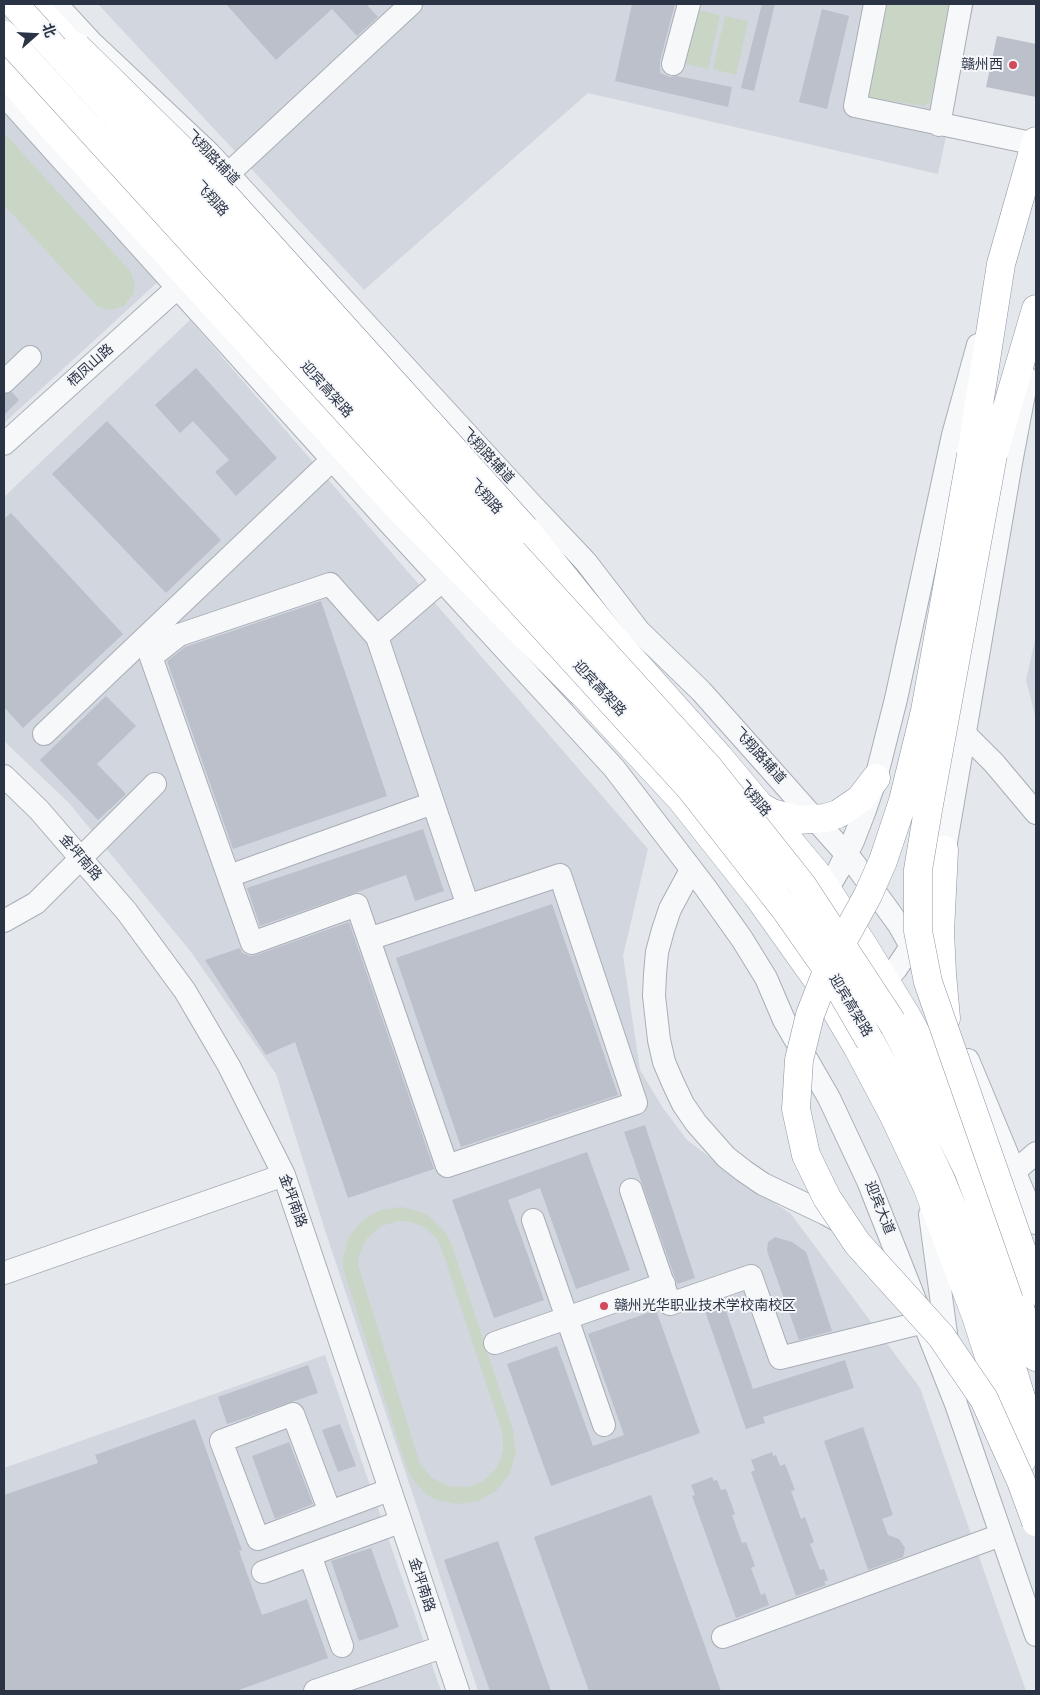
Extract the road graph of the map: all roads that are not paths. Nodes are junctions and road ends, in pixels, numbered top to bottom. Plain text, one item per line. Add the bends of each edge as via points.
1 (14, 4) edge
2 (33, 4) edge
3 (56, 4) edge
4 (411, 4) edge
5 (689, 4) edge
6 (875, 4) edge
7 (961, 4) edge
8 (4, 35) edge
9 (4, 56) edge
10 (673, 64) dead end
11 (4, 71) edge
12 (4, 95) edge
13 (939, 125) junction
14 (1036, 142) edge
15 (228, 174) junction
16 (1001, 264) junction
17 (178, 288) junction
18 (1036, 309) edge
19 (1036, 331) edge
20 (30, 358) dead end
21 (4, 382) edge
22 (4, 444) edge
23 (982, 455) junction
24 (333, 460) junction
25 (442, 580) junction
26 (377, 637) junction
27 (619, 645) junction
28 (582, 692) junction
29 (44, 734) dead end
30 (965, 734) junction
31 (4, 776) edge
32 (876, 778) junction
33 (155, 784) dead end
34 (433, 804) junction
35 (761, 807) junction
36 (1036, 813) edge
37 (816, 820) junction
38 (944, 850) junction
39 (846, 854) junction
40 (81, 859) junction
41 (691, 870) junction
42 (229, 876) junction
43 (827, 890) junction
44 (468, 906) junction
45 (4, 921) edge
46 (369, 939) junction
47 (790, 942) junction
48 (912, 947) junction
49 (886, 982) junction
50 (945, 1008) junction
51 (841, 1019) junction
52 (1036, 1153) edge
53 (982, 1165) junction
54 (1015, 1172) junction
55 (284, 1175) junction
56 (927, 1186) junction
57 (631, 1190) dead end
58 (533, 1220) dead end
59 (1036, 1223) edge
60 (1036, 1267) edge
61 (4, 1273) edge
62 (664, 1284) junction
63 (912, 1291) junction
64 (1036, 1291) edge
65 (1036, 1306) edge
66 (567, 1318) junction
67 (924, 1322) junction
68 (495, 1343) dead end
69 (1036, 1357) edge
70 (956, 1404) junction
71 (604, 1424) dead end
72 (1036, 1446) edge
73 (389, 1490) junction
74 (1036, 1504) edge
75 (330, 1512) junction
76 (400, 1522) junction
77 (1036, 1522) edge
78 (1001, 1535) junction
79 (310, 1555) junction
80 (263, 1572) dead end
81 (1036, 1635) edge
82 (723, 1637) dead end
83 (342, 1646) dead end
84 (442, 1647) junction
85 (325, 1690) edge
86 (458, 1691) edge

1 - 69 main road, 迎宾高架路, bridge via 709,768 802,885 892,1022 931,1095 968,1170
2 - 27 main road, 飞翔路
2 - 27 main road, bridge via 200,168 526,529
3 - 15 street, 飞翔路辅道
4 - 15 street
5 - 10 street
6 - 13 street via 855,106
7 - 13 street
8 - 72 main road, 迎宾高架路, bridge via 691,789 785,909 834,979 866,1033 942,1180 994,1310
9 - 28 main road
11 - 28 main road via 400,509
12 - 17 street
13 - 14 street
14 - 16 main road
15 - 37 street, 飞翔路辅道 via 586,562 640,631 701,691
16 - 23 main road
16 - 32 street via 953,435
17 - 22 street, 栖凤山路
17 - 24 street
18 - 23 main road
19 - 30 street via 1010,463
20 - 21 street
23 - 64 main road, bridge via 918,870 918,932 928,982
23 - 77 main road, bridge via 903,801 884,861 829,966 810,1015 798,1060 796,1109 806,1155 827,1198 858,1243 941,1336 984,1399
24 - 25 street
24 - 29 street
25 - 26 street
25 - 41 street via 614,768
26 - 34 street
26 - 42 street via 330,584 179,635 151,657
27 - 35 main road, 飞翔路
28 - 47 main road via 681,799
30 - 36 street
30 - 38 street
31 - 40 street, 金坪南路
32 - 37 main road via 860,799 849,807
32 - 39 street
33 - 40 street
34 - 42 street
34 - 44 street
35 - 37 main road via 785,818
35 - 43 main road, 飞翔路
37 - 39 street, 飞翔路辅道
38 - 48 street via 936,893
38 - 50 main road via 940,932
39 - 43 street
39 - 48 street, 飞翔路辅道
40 - 45 street via 36,903
40 - 55 street, 金坪南路 via 127,912 184,991 229,1066
41 - 63 street, 迎宾大道 via 742,939 766,978 784,1020 829,1098 868,1181
41 - 63 street via 663,930 657,952 654,996 662,1055 683,1104 710,1141 744,1171 847,1227 883,1257
42 - 46 street via 252,943 358,905
43 - 47 street
43 - 49 main road, 飞翔路
44 - 46 street
44 - 46 street via 560,875 636,1103 447,1166
47 - 51 main road
48 - 49 street
48 - 50 street
49 - 51 street
49 - 53 main road, 飞翔路 via 946,1089
50 - 53 main road via 960,1090
50 - 54 street
51 - 56 main road, 迎宾大道 via 894,1116
52 - 54 street
53 - 60 street
53 - 65 main road
54 - 59 street
55 - 61 street
55 - 73 street, 金坪南路
56 - 70 street, 迎宾大道
56 - 74 main road, 迎宾大道 via 976,1316
57 - 62 street
58 - 66 street
62 - 66 street
62 - 67 street via 670,1304 751,1276 780,1358
63 - 67 street, 迎宾大道
66 - 68 street
66 - 71 street
67 - 70 street, 迎宾大道
70 - 78 street, 迎宾大道
73 - 75 street
73 - 76 street, 金坪南路
75 - 75 street via 258,1539 221,1441 293,1414
76 - 79 street
76 - 84 street, 金坪南路
78 - 81 street, 迎宾大道
78 - 82 street
79 - 80 street
79 - 83 street
84 - 85 street
84 - 86 street, 金坪南路

